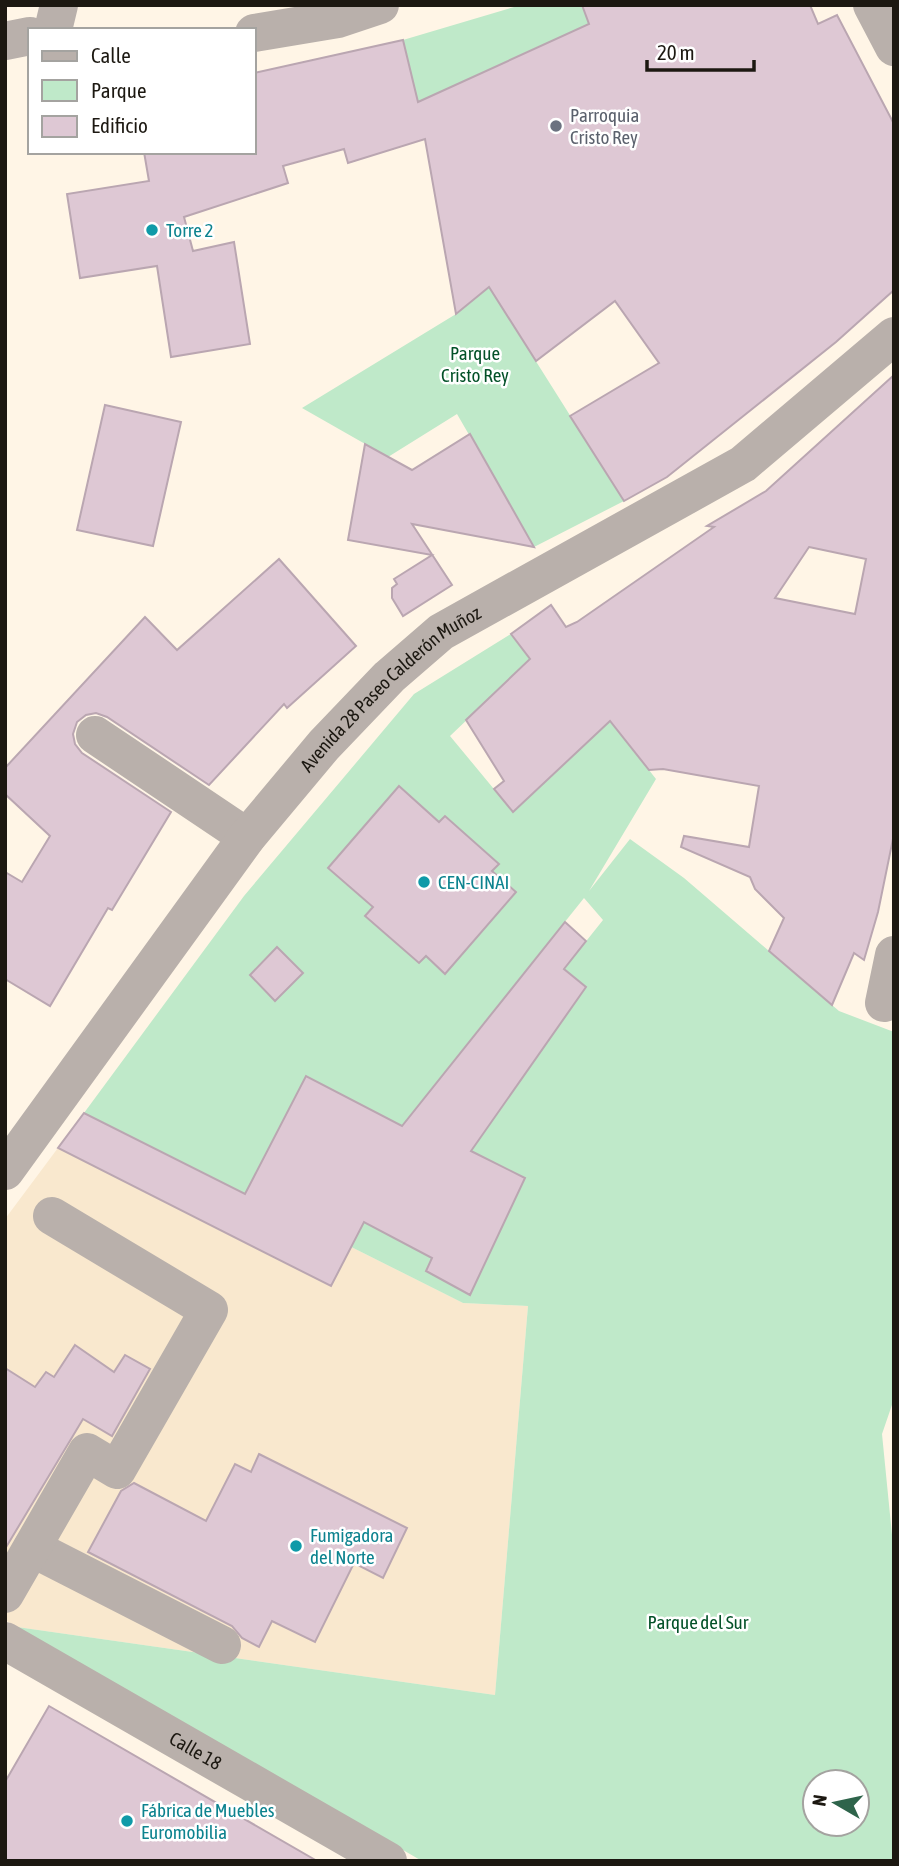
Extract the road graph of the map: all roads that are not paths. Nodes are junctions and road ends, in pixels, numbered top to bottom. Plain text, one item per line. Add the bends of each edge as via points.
1 (59, 5) edge
2 (380, 5) edge
3 (872, 5) edge
4 (53, 28) edge
5 (256, 33) edge
6 (28, 36) edge
7 (5, 41) edge
8 (894, 47) edge
9 (894, 336) edge
10 (95, 735) dead end
11 (247, 837) junction
12 (894, 955) edge
13 (884, 1003) dead end
14 (5, 1171) edge
15 (52, 1216) dead end
16 (32, 1548) junction
17 (5, 1594) edge
18 (5, 1641) edge
19 (222, 1645) dead end
20 (388, 1861) edge

1 - 4 street
2 - 5 street via 338,19
3 - 8 street
6 - 7 street
9 - 11 street, Avenida 28 Paseo Calderón Muñoz via 743,464 441,632 389,677
10 - 11 street
11 - 14 street, Avenida 28 Paseo Calderón Muñoz
12 - 13 street
15 - 16 street via 209,1310 117,1471 87,1452
16 - 17 street
16 - 19 street
18 - 20 street, Calle 18

